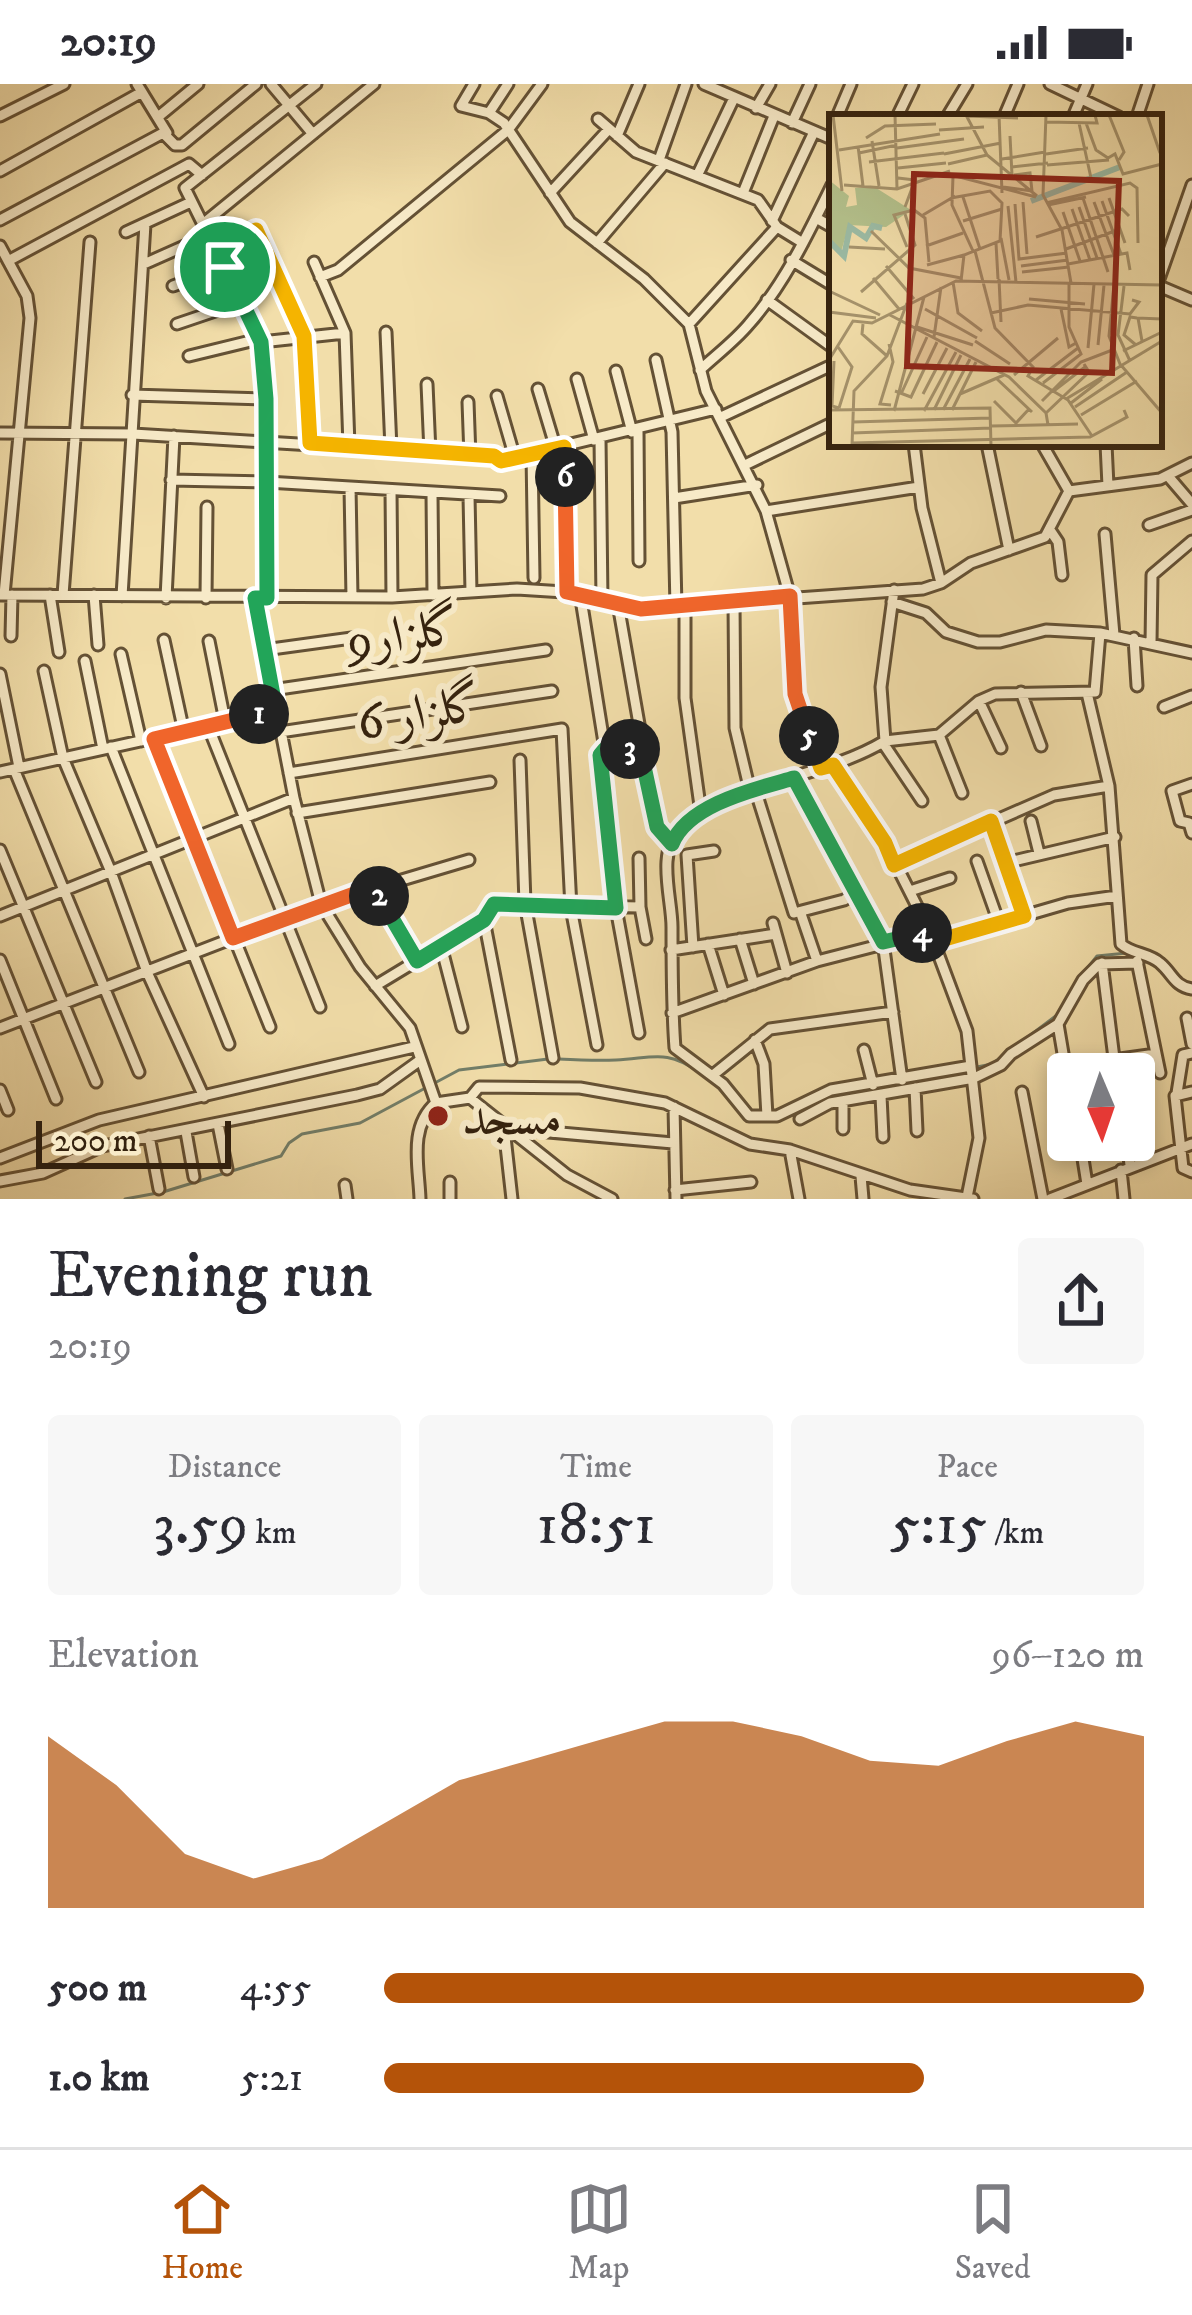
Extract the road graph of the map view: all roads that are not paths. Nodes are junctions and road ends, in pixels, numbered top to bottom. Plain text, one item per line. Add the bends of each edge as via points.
1 (64, 84) edge
2 (197, 84) edge
3 (256, 84) edge
4 (271, 84) edge
5 (316, 84) edge
6 (374, 84) edge
7 (475, 84) edge
8 (508, 84) edge
9 (542, 84) edge
10 (639, 84) edge
11 (686, 84) edge
12 (704, 84) edge
13 (770, 84) edge
14 (810, 84) edge
15 (851, 84) edge
16 (914, 84) edge
17 (967, 84) edge
18 (1018, 84) edge
19 (1050, 84) edge
20 (1087, 84) edge
21 (1148, 84) edge
22 (140, 88) edge
23 (729, 92) edge
24 (1082, 96) junction
25 (289, 106) junction
26 (756, 108) junction
27 (489, 113) junction
28 (837, 114) edge
29 (899, 114) edge
30 (949, 114) edge
31 (1005, 114) edge
32 (1074, 114) edge
33 (1114, 114) edge
34 (1138, 114) edge
35 (0, 116) edge
36 (774, 116) junction
37 (158, 117) junction
38 (598, 119) dead end
39 (792, 123) junction
40 (508, 130) junction
41 (613, 132) junction
42 (166, 133) junction
43 (314, 134) junction
44 (813, 134) junction
45 (829, 135) edge
46 (662, 161) junction
47 (0, 171) edge
48 (202, 175) junction
49 (697, 176) junction
50 (1192, 185) edge
51 (829, 190) edge
52 (550, 193) junction
53 (743, 194) junction
54 (191, 202) junction
55 (816, 218) junction
56 (0, 220) edge
57 (204, 223) junction
58 (145, 224) junction
59 (774, 224) junction
60 (829, 225) edge
61 (126, 232) dead end
62 (209, 235) junction
63 (90, 242) dead end
64 (597, 243) junction
65 (803, 243) junction
66 (0, 246) edge
67 (218, 251) junction
68 (791, 260) junction
69 (8, 261) junction
70 (314, 262) dead end
71 (144, 264) junction
72 (225, 267) junction
73 (1162, 273) edge
74 (320, 277) junction
75 (829, 283) edge
76 (1162, 284) edge
77 (173, 286) dead end
78 (767, 300) junction
79 (1192, 300) edge
80 (242, 302) junction
81 (177, 324) dead end
82 (689, 324) junction
83 (386, 332) dead end
84 (345, 333) junction
85 (304, 336) junction
86 (260, 341) junction
87 (829, 345) edge
88 (188, 356) dead end
89 (656, 360) dead end
90 (829, 366) edge
91 (700, 370) junction
92 (616, 371) dead end
93 (577, 379) dead end
94 (427, 384) dead end
95 (538, 389) dead end
96 (132, 394) junction
97 (497, 396) dead end
98 (266, 399) junction
99 (468, 402) dead end
100 (718, 413) junction
101 (670, 423) junction
102 (829, 424) edge
103 (635, 431) junction
104 (75, 432) junction
105 (0, 433) edge
106 (20, 433) junction
107 (134, 434) junction
108 (175, 436) junction
109 (266, 440) junction
110 (597, 440) junction
111 (310, 443) junction
112 (349, 446) junction
113 (914, 447) edge
114 (988, 447) edge
115 (1044, 447) edge
116 (1106, 447) edge
117 (560, 448) junction
118 (392, 449) junction
119 (430, 453) junction
120 (532, 454) junction
121 (470, 457) junction
122 (515, 458) junction
123 (1192, 464) edge
124 (745, 465) junction
125 (1168, 476) junction
126 (171, 480) junction
127 (267, 482) junction
128 (757, 485) junction
129 (1108, 486) junction
130 (350, 487) junction
131 (920, 488) junction
132 (391, 490) junction
133 (1069, 491) junction
134 (432, 494) junction
135 (469, 496) junction
136 (500, 496) dead end
137 (674, 498) junction
138 (207, 507) dead end
139 (1192, 507) edge
140 (766, 511) junction
141 (1149, 525) dead end
142 (1050, 530) junction
143 (1105, 534) dead end
144 (1192, 541) edge
145 (1010, 550) junction
146 (639, 562) dead end
147 (1062, 575) dead end
148 (534, 578) dead end
149 (941, 583) junction
150 (471, 592) junction
151 (567, 592) junction
152 (580, 593) junction
153 (6, 595) edge
154 (50, 595) junction
155 (63, 595) junction
156 (94, 595) junction
157 (433, 595) junction
158 (122, 596) junction
159 (790, 596) junction
160 (893, 596) junction
161 (352, 597) junction
162 (392, 597) junction
163 (166, 598) junction
164 (206, 598) junction
165 (255, 598) junction
166 (267, 598) junction
167 (602, 599) junction
168 (734, 602) junction
169 (618, 604) junction
170 (681, 607) junction
171 (1100, 633) junction
172 (1114, 635) junction
173 (11, 636) dead end
174 (359, 637) dead end
175 (1134, 638) junction
176 (164, 640) dead end
177 (209, 641) dead end
178 (1151, 643) junction
179 (98, 644) dead end
180 (264, 650) junction
181 (546, 650) dead end
182 (1192, 651) edge
183 (58, 652) dead end
184 (121, 654) dead end
185 (85, 661) dead end
186 (44, 671) dead end
187 (0, 674) edge
188 (1137, 686) dead end
189 (272, 690) junction
190 (552, 691) dead end
191 (1021, 692) junction
192 (1087, 693) junction
193 (1192, 696) edge
194 (979, 701) junction
195 (1164, 707) dead end
196 (276, 711) junction
197 (226, 721) junction
198 (208, 726) junction
199 (280, 731) junction
200 (184, 732) junction
201 (939, 735) junction
202 (154, 739) junction
203 (141, 741) junction
204 (884, 742) junction
205 (1041, 746) dead end
206 (107, 748) junction
207 (640, 748) junction
208 (1000, 748) dead end
209 (605, 749) junction
210 (63, 758) junction
211 (520, 760) dead end
212 (833, 765) junction
213 (17, 768) junction
214 (821, 768) junction
215 (0, 772) edge
216 (290, 773) junction
217 (794, 778) junction
218 (490, 782) dead end
219 (1192, 784) edge
220 (1109, 786) junction
221 (753, 790) junction
222 (962, 793) dead end
223 (294, 798) junction
224 (922, 801) dead end
225 (297, 813) junction
226 (701, 813) junction
227 (244, 817) junction
228 (991, 821) junction
229 (1030, 821) dead end
230 (1192, 832) edge
231 (1115, 837) junction
232 (194, 839) junction
233 (672, 844) junction
234 (0, 850) edge
235 (714, 851) dead end
236 (1039, 853) junction
237 (154, 855) junction
238 (639, 857) dead end
239 (469, 860) dead end
240 (977, 861) dead end
241 (1005, 863) junction
242 (894, 865) junction
243 (111, 872) junction
244 (950, 878) dead end
245 (376, 886) junction
246 (65, 891) junction
247 (910, 891) junction
248 (858, 892) junction
249 (1117, 896) junction
250 (525, 903) junction
251 (321, 904) junction
252 (23, 907) junction
253 (640, 907) junction
254 (571, 908) junction
255 (616, 908) junction
256 (801, 914) junction
257 (0, 916) edge
258 (1024, 916) junction
259 (284, 917) junction
260 (484, 920) junction
261 (999, 923) junction
262 (932, 937) junction
263 (233, 938) junction
264 (646, 939) dead end
265 (740, 940) junction
266 (883, 942) junction
267 (708, 944) junction
268 (441, 946) junction
269 (693, 947) junction
270 (671, 950) junction
271 (193, 953) junction
272 (1137, 958) junction
273 (0, 960) edge
274 (417, 961) junction
275 (817, 961) junction
276 (1102, 963) junction
277 (147, 972) junction
278 (787, 973) junction
279 (754, 984) junction
280 (375, 986) junction
281 (106, 988) junction
282 (1192, 989) edge
283 (724, 995) junction
284 (63, 1004) junction
285 (320, 1007) dead end
286 (893, 1012) junction
287 (672, 1013) junction
288 (1187, 1018) dead end
289 (23, 1019) junction
290 (1058, 1024) junction
291 (269, 1027) dead end
292 (462, 1027) dead end
293 (0, 1028) edge
294 (639, 1033) dead end
295 (755, 1040) junction
296 (229, 1043) dead end
297 (1192, 1044) edge
298 (597, 1045) dead end
299 (414, 1047) junction
300 (864, 1050) dead end
301 (1063, 1053) edge
302 (1112, 1053) edge
303 (1156, 1054) joint
304 (1192, 1054) edge
305 (553, 1058) dead end
306 (511, 1060) dead end
307 (419, 1061) junction
308 (971, 1066) junction
309 (140, 1072) dead end
310 (1160, 1073) dead end
311 (712, 1075) junction
312 (974, 1078) junction
313 (902, 1080) junction
314 (96, 1082) dead end
315 (873, 1084) junction
316 (915, 1088) junction
317 (0, 1090) edge
318 (1192, 1091) edge
319 (1022, 1092) dead end
320 (1177, 1093) junction
321 (880, 1096) junction
322 (204, 1097) junction
323 (56, 1099) dead end
324 (435, 1099) junction
325 (470, 1099) junction
326 (843, 1101) junction
327 (674, 1108) junction
328 (8, 1110) dead end
329 (767, 1115) junction
330 (800, 1119) dead end
331 (218, 1124) junction
332 (504, 1128) junction
333 (843, 1129) dead end
334 (916, 1131) dead end
335 (186, 1132) junction
336 (149, 1136) junction
337 (883, 1137) dead end
338 (673, 1143) junction
339 (1186, 1146) edge
340 (790, 1150) junction
341 (0, 1160) edge
342 (1083, 1161) edge
343 (1126, 1161) edge
344 (1126, 1168) junction
345 (227, 1169) dead end
346 (1192, 1172) edge
347 (861, 1176) junction
348 (194, 1178) dead end
349 (5, 1181) edge
350 (450, 1182) dead end
351 (751, 1182) dead end
352 (1087, 1184) junction
353 (345, 1185) dead end
354 (159, 1189) dead end
355 (676, 1194) edge
356 (969, 1198) edge
357 (347, 1199) edge
358 (420, 1199) edge
359 (450, 1199) edge
360 (512, 1199) edge
361 (612, 1199) edge
362 (799, 1199) edge
363 (863, 1199) edge
364 (1046, 1199) edge
365 (1124, 1199) edge

1 - 35 street
2 - 37 street
3 - 42 street via 182,145
4 - 25 street
5 - 25 street
6 - 43 street
7 - 27 street via 461,106
8 - 27 street
9 - 40 street
10 - 41 street
11 - 46 street
12 - 23 street
13 - 26 street
14 - 39 street
15 - 28 street
16 - 29 street
17 - 30 street
18 - 31 street
19 - 24 street
20 - 24 street
21 - 34 street
22 - 37 street
22 - 47 street
23 - 26 street
23 - 49 street
24 - 32 street
24 - 33 street
25 - 43 street
25 - 48 street
26 - 36 street
27 - 40 street
36 - 39 street
36 - 53 street
37 - 42 street
38 - 41 street
39 - 44 street
40 - 52 street
40 - 74 street
41 - 46 street
41 - 52 street
42 - 56 street
43 - 57 street
44 - 45 street
44 - 59 street
46 - 49 street
46 - 64 street
48 - 54 street via 185,188
48 - 69 street via 188,164
49 - 53 street
50 - 73 street
51 - 55 street
52 - 64 street
53 - 59 street via 758,200
54 - 57 street
54 - 58 street
55 - 60 street
55 - 65 street
57 - 62 street
58 - 61 street
58 - 71 street
59 - 65 street
59 - 82 street
62 - 67 street
62 - 71 street
63 - 104 street
64 - 82 street
65 - 68 street
66 - 69 street
67 - 72 street
67 - 85 street via 256,230
68 - 75 street
68 - 78 street
69 - 106 street via 30,318
70 - 74 street
71 - 96 street
72 - 77 street
72 - 80 street
74 - 84 street
76 - 79 street
78 - 87 street
78 - 91 street
80 - 81 street
80 - 86 street
82 - 91 street
83 - 118 street
84 - 85 street
84 - 112 street
85 - 86 street
85 - 111 street
86 - 88 street
86 - 98 street
89 - 101 street
90 - 100 street
91 - 100 street
92 - 103 street
93 - 110 street
94 - 119 street
95 - 117 street
96 - 98 street
96 - 107 street
97 - 122 street
98 - 109 street
99 - 121 street
100 - 101 street
100 - 124 street
101 - 103 street
101 - 137 street
102 - 124 street
103 - 110 street
103 - 146 street
104 - 106 street
104 - 107 street
104 - 155 street
105 - 106 street
106 - 153 street
107 - 108 street
107 - 158 street
108 - 109 street
108 - 126 street
109 - 111 street
109 - 127 street
110 - 117 street
110 - 167 street
111 - 112 street
112 - 118 street
113 - 131 street
114 - 145 street
115 - 133 street
116 - 129 street
117 - 120 street
117 - 151 street
118 - 119 street
119 - 121 street
120 - 122 street
120 - 148 street
121 - 122 street
123 - 125 street
124 - 128 street
125 - 129 street
125 - 139 street
126 - 127 street
126 - 163 street
127 - 130 street
127 - 166 street
128 - 137 street
128 - 140 street
129 - 133 street
130 - 132 street
130 - 161 street
131 - 140 street
131 - 149 street
132 - 134 street
132 - 162 street
133 - 142 street
134 - 135 street
134 - 157 street
135 - 136 street
135 - 150 street
137 - 170 street
138 - 164 street
139 - 141 street
140 - 159 street
142 - 145 street
142 - 147 street
143 - 172 street
144 - 178 street via 1152,574
145 - 149 street
149 - 160 street
150 - 151 street
150 - 157 street
151 - 152 street
152 - 167 street
152 - 209 street
153 - 154 street
153 - 173 street
154 - 155 street
154 - 183 street
155 - 156 street
156 - 158 street
156 - 179 street
157 - 162 street
158 - 163 street
159 - 160 street
159 - 168 street
159 - 214 street via 795,694
160 - 171 street via 946,632 978,642 1046,630
160 - 204 street via 881,687
161 - 162 street
161 - 166 street
163 - 164 street
164 - 165 street
165 - 166 street
165 - 180 street
167 - 169 street
168 - 170 street
168 - 221 street via 735,728
169 - 170 street
169 - 207 street
170 - 226 street
171 - 172 street
171 - 192 street via 1097,691
172 - 175 street
174 - 180 street
175 - 178 street
175 - 188 street
176 - 200 street
177 - 197 street
178 - 182 street
180 - 189 street
181 - 189 street, گلزار9
184 - 203 street
185 - 206 street
186 - 210 street
187 - 213 street
189 - 196 street
190 - 199 street
191 - 192 street
191 - 194 street
191 - 205 street
192 - 220 street
193 - 195 street
194 - 201 street
194 - 208 street
196 - 197 street
196 - 199 street
197 - 198 street
198 - 200 street
198 - 227 street
199 - 216 street
200 - 202 street
201 - 204 street
201 - 222 street
202 - 203 street
202 - 232 street
203 - 206 street
204 - 212 street
204 - 224 street
206 - 210 street
206 - 237 street
207 - 209 street
207 - 233 street via 657,827
209 - 255 street
210 - 213 street
210 - 243 street
211 - 250 street
212 - 214 street
212 - 242 street
213 - 215 street
213 - 246 street
214 - 217 street
216 - 223 street
216 - 254 street, گلزار 6 via 562,729
217 - 221 street
217 - 248 street
218 - 225 street
219 - 230 street via 1172,791
220 - 228 street via 1060,793
220 - 231 street
221 - 226 street
221 - 256 street via 794,913
223 - 225 street
223 - 227 street
225 - 251 street
226 - 233 street
227 - 232 street
227 - 259 street
228 - 241 street
228 - 242 street
229 - 236 street
231 - 236 street
231 - 249 street
232 - 237 street
232 - 263 street
233 - 270 street
234 - 252 street
235 - 269 street via 687,854
236 - 241 street
237 - 243 street
237 - 271 street
238 - 253 street
239 - 245 street
240 - 261 street
241 - 258 street
242 - 247 street
243 - 246 street
243 - 277 street
244 - 247 street
245 - 251 street
245 - 274 street
246 - 252 street
246 - 281 street
247 - 262 street
248 - 256 street
248 - 266 street
249 - 258 street
249 - 272 street via 1121,944
250 - 254 street
250 - 260 street via 494,904
250 - 305 street
251 - 259 street
251 - 280 street
252 - 257 street
252 - 284 street
253 - 255 street
253 - 264 street
254 - 255 street
254 - 298 street
255 - 294 street
256 - 275 street
258 - 261 street
259 - 263 street
259 - 285 street
260 - 268 street
260 - 306 street
261 - 262 street
262 - 266 street
262 - 308 street via 967,1031
263 - 271 street
263 - 291 street
265 - 267 street
265 - 278 street via 774,928
265 - 279 street
266 - 275 street
266 - 286 street
267 - 269 street
267 - 283 street
268 - 274 street
268 - 292 street
269 - 270 street
270 - 287 street
271 - 277 street
271 - 296 street
272 - 276 street
272 - 282 street via 1154,958
272 - 303 street
273 - 289 street
274 - 280 street
275 - 278 street
276 - 290 street
276 - 302 street
277 - 281 street
277 - 322 street
278 - 279 street
279 - 283 street
280 - 299 street via 410,1028
281 - 284 street
281 - 309 street
283 - 287 street
284 - 289 street
284 - 314 street
286 - 295 street via 770,1029
286 - 313 street
287 - 311 street via 675,1048
288 - 297 street
289 - 293 street
289 - 323 street
290 - 301 street
290 - 312 street
295 - 311 street
295 - 329 street
299 - 307 street
299 - 322 street
300 - 315 street
303 - 310 street
304 - 320 street via 1183,1055
307 - 324 street
307 - 331 street via 380,1088
308 - 312 street
308 - 313 street
311 - 329 street via 749,1116
312 - 316 street
312 - 356 street via 980,1138
313 - 315 street
315 - 329 street via 831,1090
316 - 321 street
316 - 334 street
317 - 328 street
318 - 320 street
319 - 364 street
320 - 339 street
321 - 326 street
321 - 337 street
322 - 341 street via 100,1120
324 - 325 street
324 - 358 street via 416,1150
325 - 327 street via 483,1087 580,1088
325 - 332 street
326 - 330 street
326 - 333 street
327 - 338 street
327 - 340 street via 750,1144
331 - 335 street
331 - 345 street
332 - 338 street
332 - 360 street
332 - 361 street
335 - 336 street
335 - 348 street
336 - 349 street
336 - 354 street
338 - 355 street
339 - 344 street
339 - 346 street via 1184,1168
340 - 347 street
340 - 362 street
341 - 349 street
342 - 352 street
343 - 344 street
344 - 352 street
344 - 365 street
347 - 356 street
347 - 363 street
350 - 359 street
351 - 355 street
352 - 364 street
353 - 357 street

